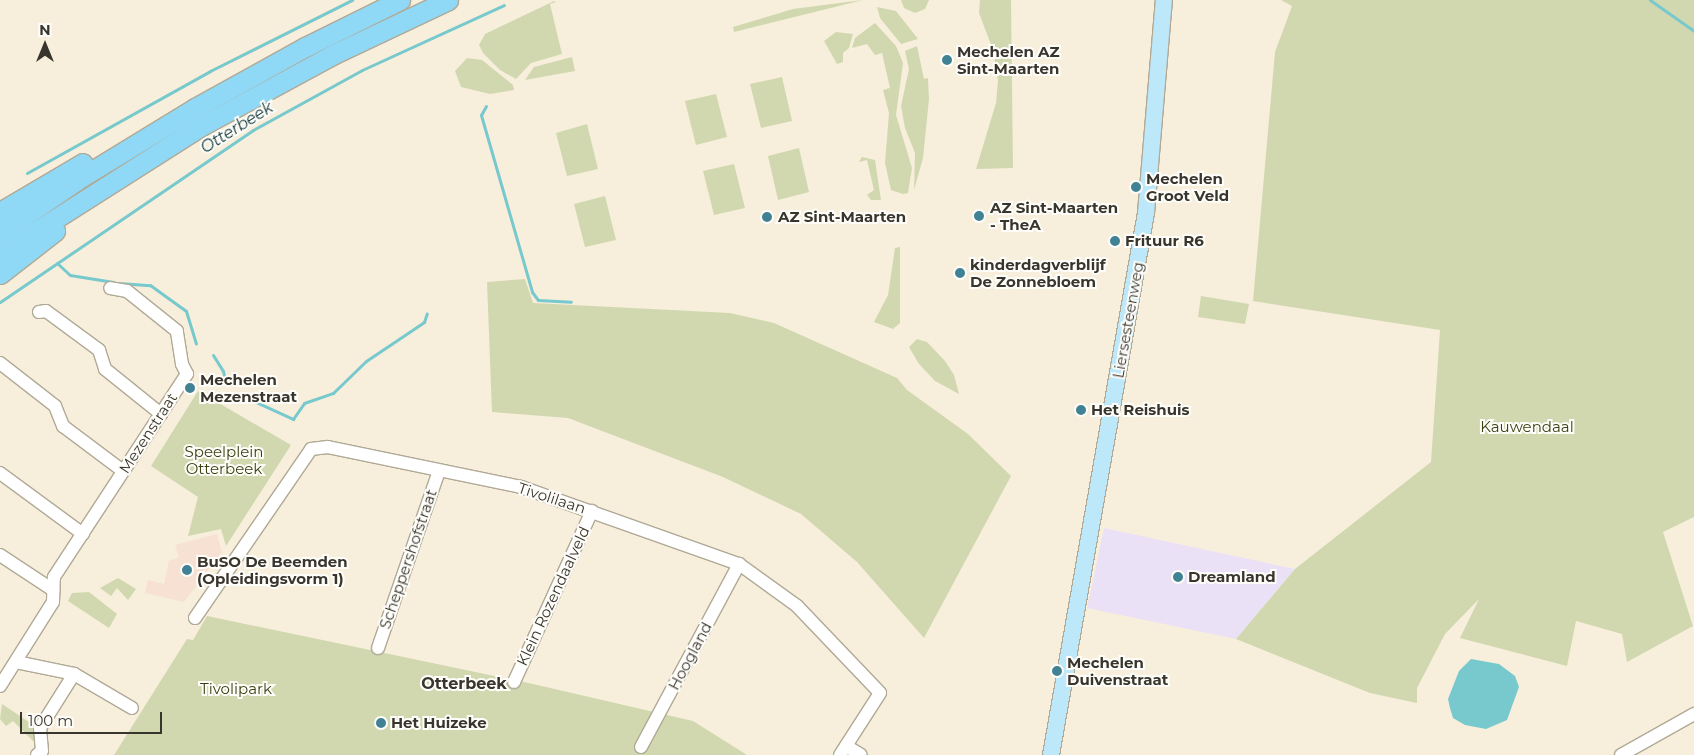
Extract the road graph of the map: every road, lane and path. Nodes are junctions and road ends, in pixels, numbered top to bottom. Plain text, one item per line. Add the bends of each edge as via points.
1 (400, 0) edge
2 (448, 0) edge
3 (1164, 0) edge
4 (145, 137) junction
5 (81, 200) junction
6 (0, 212) edge
7 (0, 233) edge
8 (0, 254) edge
9 (0, 274) edge
10 (110, 288) dead end
11 (39, 312) dead end
12 (0, 363) edge
13 (161, 414) junction
14 (123, 471) junction
15 (439, 471) junction
16 (0, 473) edge
17 (592, 511) junction
18 (83, 534) junction
19 (0, 555) edge
20 (739, 564) junction
21 (53, 596) junction
22 (195, 618) dead end
23 (378, 648) dead end
24 (16, 662) junction
25 (74, 674) junction
26 (514, 682) dead end
27 (0, 686) edge
28 (132, 708) dead end
29 (1694, 714) edge
30 (641, 747) dead end
31 (843, 750) edge
32 (37, 755) edge
33 (861, 755) edge
34 (1051, 755) edge
35 (1621, 755) edge

1 - 4 highway via 262,70
2 - 5 highway via 326,58 202,126
3 - 34 main road, Liersesteenweg via 1146,213
4 - 6 highway via 126,140
4 - 7 highway
5 - 8 highway
5 - 9 highway via 67,221
10 - 13 street, Mezenstraat via 126,291 177,331 182,364 187,374
11 - 13 street via 46,311 99,350 105,369
12 - 14 street via 55,406 63,426
13 - 14 street, Mezenstraat
14 - 18 street, Mezenstraat
15 - 17 street, Tivolilaan via 530,490
15 - 22 street, Tivolilaan via 328,447 311,449
15 - 23 street, Scheppershofstraat
16 - 18 street
17 - 20 street, Tivolilaan
17 - 26 street, Klein Rozendaalveld
18 - 21 street, Mezenstraat via 54,578
19 - 21 street
20 - 30 street, Hoogland
20 - 31 street, Tivolilaan via 797,606 880,693
21 - 24 street, Mezenstraat
24 - 25 street
24 - 27 street, Mezenstraat
25 - 28 street
25 - 32 street via 40,728 42,750
29 - 35 street
31 - 33 street, Tivolilaan

